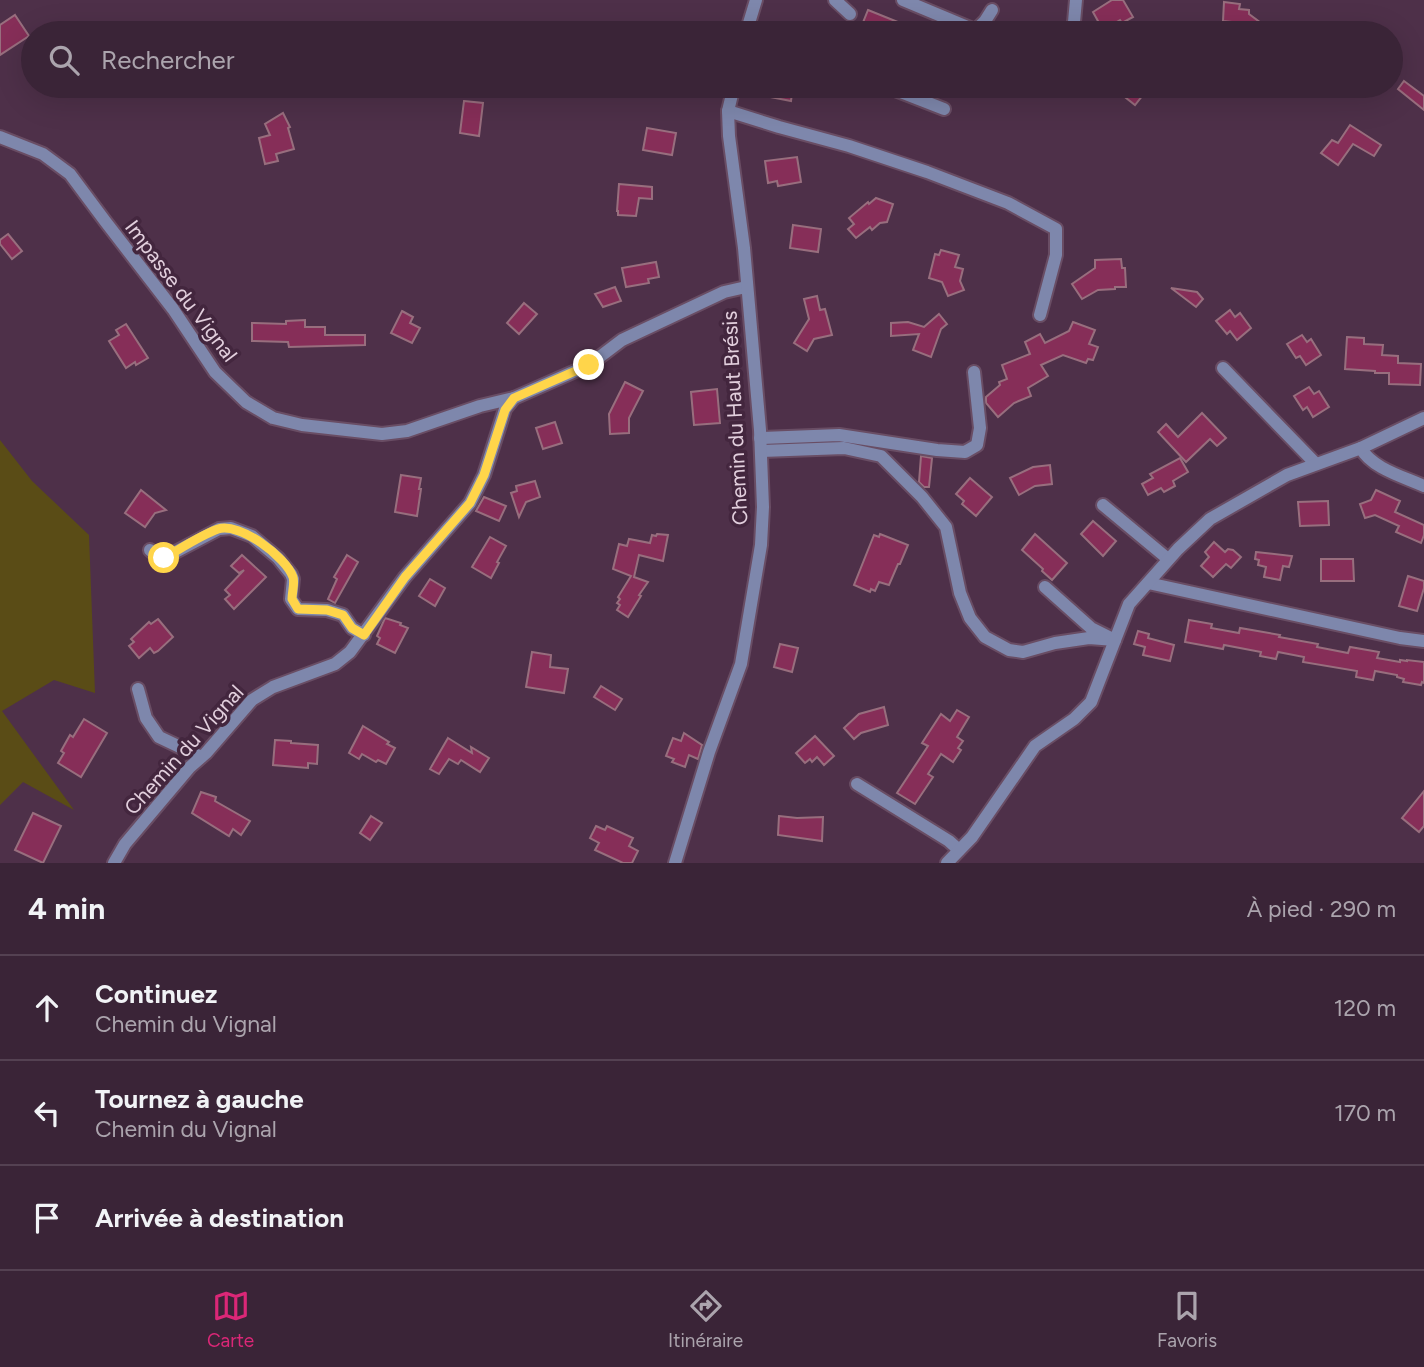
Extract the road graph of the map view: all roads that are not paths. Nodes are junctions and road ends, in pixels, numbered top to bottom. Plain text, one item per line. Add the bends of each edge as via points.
1 (756, 0) edge
2 (835, 0) edge
3 (1076, 0) edge
4 (909, 1) edge
5 (992, 10) dead end
6 (850, 14) dead end
7 (751, 21) edge
8 (954, 21) edge
9 (985, 21) edge
10 (1074, 21) edge
11 (731, 98) edge
12 (916, 98) edge
13 (944, 109) dead end
14 (728, 111) junction
15 (0, 136) edge
16 (746, 287) junction
17 (1040, 315) dead end
18 (1223, 368) dead end
19 (974, 372) dead end
20 (514, 398) junction
21 (1424, 418) edge
22 (760, 444) junction
23 (1361, 448) junction
24 (1317, 464) junction
25 (1424, 486) edge
26 (1103, 505) dead end
27 (150, 550) dead end
28 (1168, 559) junction
29 (1148, 583) junction
30 (1045, 587) dead end
31 (364, 635) junction
32 (1115, 640) junction
33 (1424, 641) edge
34 (138, 689) dead end
35 (201, 757) junction
36 (858, 784) dead end
37 (959, 850) junction
38 (949, 862) edge
39 (114, 863) edge
40 (675, 863) edge

1 - 7 street
2 - 6 street
3 - 10 street
4 - 8 street
5 - 9 street
11 - 14 street, Chemin du Haut Brésis
12 - 13 street
14 - 16 street, Chemin du Haut Brésis
14 - 17 street via 927,172 1008,203 1056,229 1056,255
15 - 20 street, Impasse du Vignal via 43,154 70,174 215,372 246,402 273,418 382,434 407,431
16 - 20 street via 724,292 622,340 589,365
16 - 22 street, Chemin du Haut Brésis
18 - 24 street
19 - 22 street via 980,428 977,445 965,452 839,435
20 - 31 street, Chemin du Vignal via 505,410 470,503 405,577
21 - 23 street
22 - 32 street via 844,448 881,456 946,527 960,593 970,618 985,637 1023,652 1089,638
22 - 40 street, Chemin du Haut Brésis via 761,545 741,664
23 - 24 street
23 - 25 street via 1373,463
24 - 28 street via 1287,475 1210,519
26 - 28 street
27 - 31 street via 164,558 219,529 232,528 252,536 278,558 293,579 292,599 298,609 343,615
28 - 29 street
29 - 32 street via 1129,604
29 - 33 street
30 - 32 street via 1091,628
31 - 35 street, Chemin du Vignal via 335,664 273,687 252,700
32 - 37 street via 1091,702 1035,746
34 - 35 street via 146,718 159,737
35 - 39 street, Chemin du Vignal
36 - 37 street
37 - 38 street

